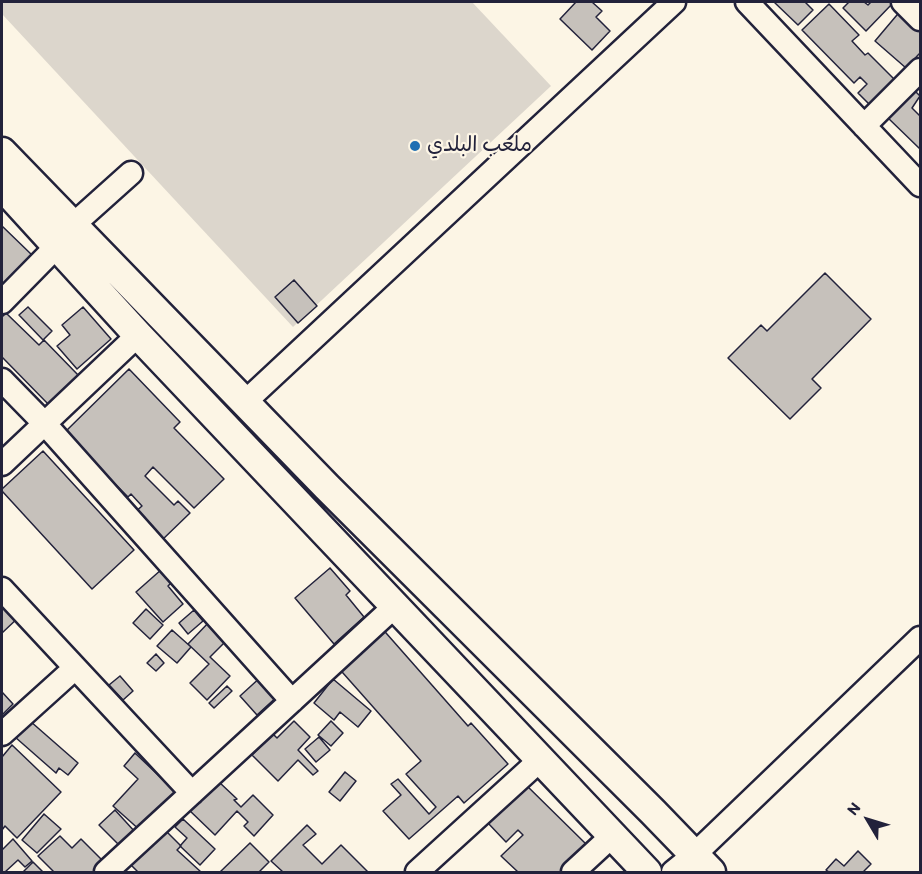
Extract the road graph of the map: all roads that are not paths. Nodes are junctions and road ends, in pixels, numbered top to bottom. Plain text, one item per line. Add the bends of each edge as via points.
1 (674, 2) edge
2 (747, 2) edge
3 (903, 2) edge
4 (921, 19) edge
5 (921, 70) edge
6 (864, 126) junction
7 (2, 152) edge
8 (131, 173) dead end
9 (921, 185) edge
10 (2, 186) edge
11 (65, 236) junction
12 (2, 302) edge
13 (138, 335) junction
14 (2, 380) edge
15 (244, 402) junction
16 (45, 424) junction
17 (2, 464) edge
18 (2, 589) edge
19 (394, 606) junction
20 (921, 638) edge
21 (74, 669) junction
22 (292, 701) junction
23 (2, 734) edge
24 (540, 760) junction
25 (192, 793) junction
26 (612, 836) junction
27 (693, 867) edge
28 (106, 873) edge
29 (417, 873) edge
30 (573, 873) edge
31 (647, 873) edge

1 - 15 street
2 - 6 street
3 - 4 street
5 - 6 street
6 - 9 street
7 - 11 main road
8 - 11 street
10 - 11 main road
11 - 12 street
11 - 13 main road
11 - 15 main road
13 - 16 street
13 - 19 main road
14 - 16 street
15 - 27 main road
16 - 17 street
16 - 22 street
18 - 21 street
19 - 22 street
19 - 24 main road
20 - 27 street
21 - 23 street
21 - 25 street
22 - 25 street
24 - 26 main road
24 - 29 street
25 - 28 street
26 - 30 street
26 - 31 main road

